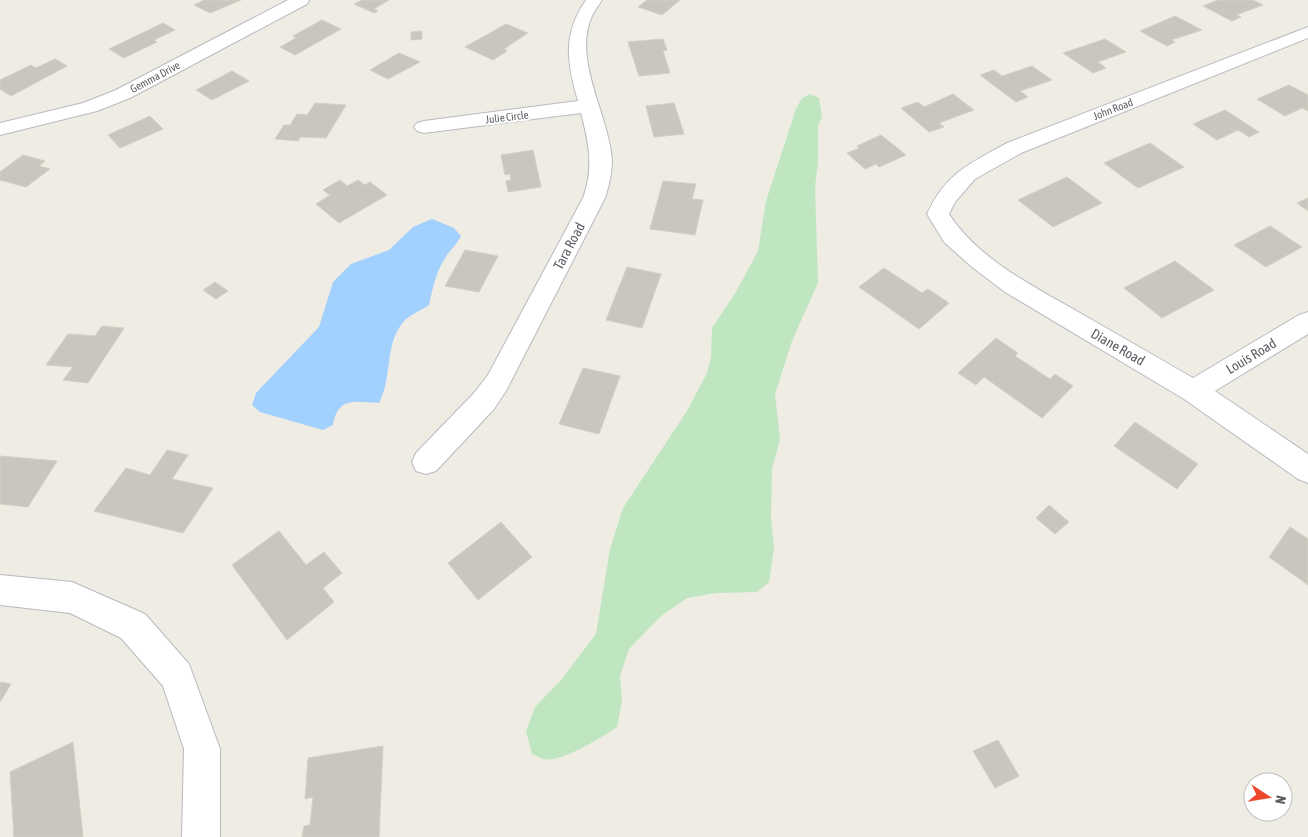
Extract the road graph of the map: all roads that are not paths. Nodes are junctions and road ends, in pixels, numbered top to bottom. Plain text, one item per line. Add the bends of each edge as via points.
1 (301, 0) edge
2 (594, 0) edge
3 (1308, 32) edge
4 (589, 106) junction
5 (424, 127) dead end
6 (0, 129) edge
7 (938, 214) joint
8 (1308, 322) edge
9 (1193, 391) junction
10 (426, 462) dead end
11 (1308, 470) edge
12 (0, 590) edge
13 (201, 837) edge

1 - 6 street, Gemma Drive via 123,94 90,108
2 - 4 street, Tara Road via 582,19 578,36 578,55
3 - 7 street, John Road via 1014,148 967,174 955,185
4 - 5 street, Julie Circle
4 - 10 street, Tara Road via 601,156 601,180 594,198 496,383 484,401
7 - 9 street, Diane Road via 952,236 980,262 1014,286
8 - 9 street, Louis Road
9 - 11 street, Diane Road
12 - 13 street via 72,598 133,626 177,676 202,749

